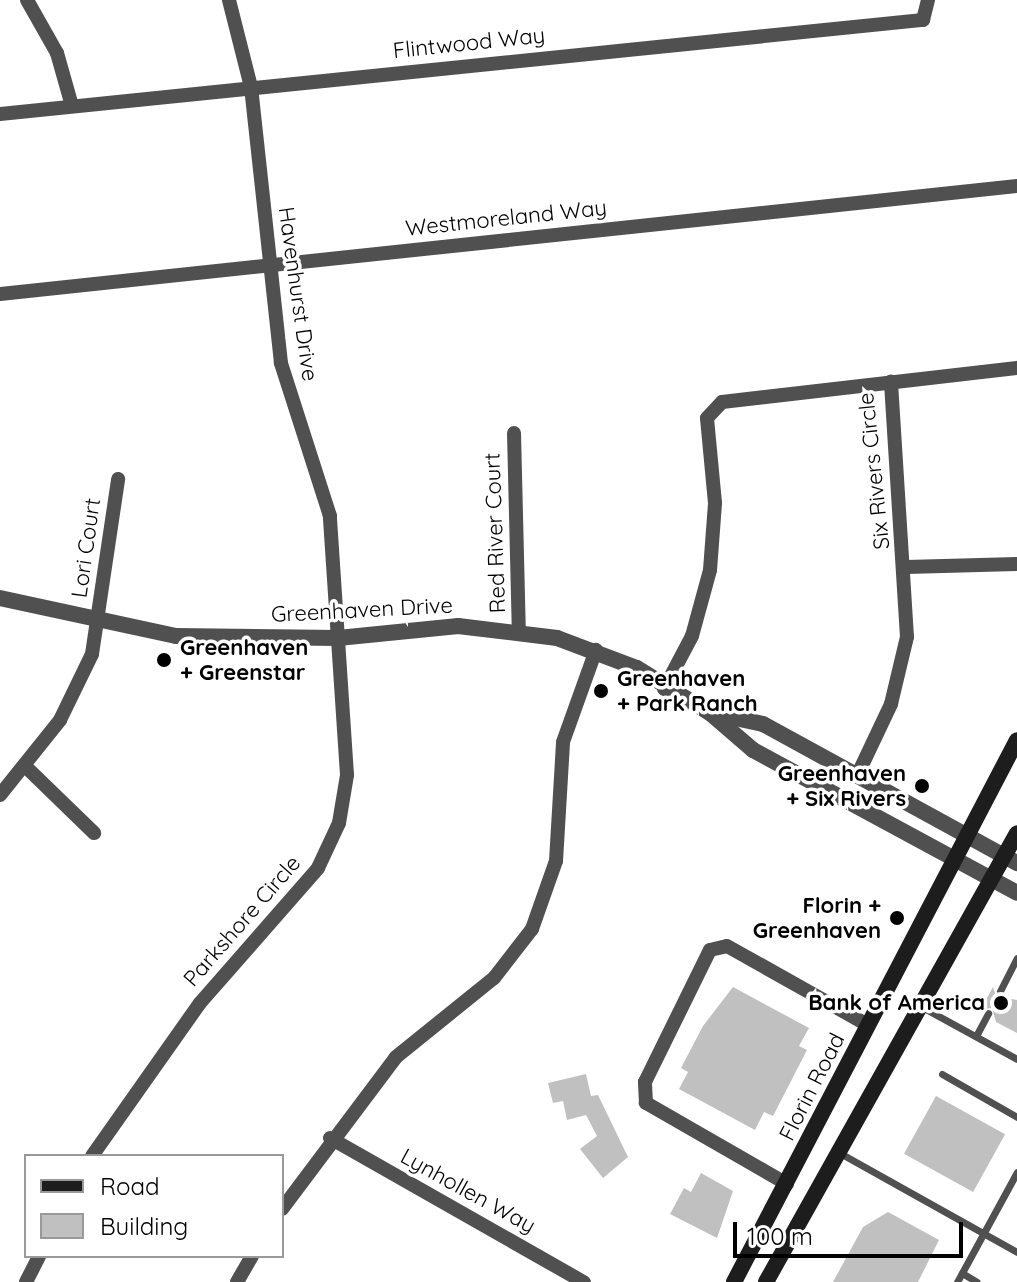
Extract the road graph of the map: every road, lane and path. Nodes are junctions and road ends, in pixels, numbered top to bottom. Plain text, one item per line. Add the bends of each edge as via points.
1 (27, 0) edge
2 (229, 0) edge
3 (928, 0) edge
4 (251, 87) junction
5 (72, 106) junction
6 (0, 114) edge
7 (1017, 186) edge
8 (270, 265) junction
9 (0, 294) edge
10 (1017, 368) edge
11 (891, 381) junction
12 (514, 433) dead end
13 (118, 479) dead end
14 (1017, 564) edge
15 (906, 567) junction
16 (0, 598) edge
17 (98, 623) junction
18 (519, 631) junction
19 (338, 638) junction
20 (596, 650) junction
21 (664, 689) junction
22 (710, 713) junction
23 (1017, 740) edge
24 (26, 767) junction
25 (857, 776) junction
26 (0, 795) edge
27 (94, 833) dead end
28 (1017, 833) edge
29 (965, 835) junction
30 (952, 859) junction
31 (1011, 860) edge
32 (992, 881) junction
33 (1017, 893) edge
34 (1017, 958) edge
35 (1000, 991) dead end
36 (922, 1007) junction
37 (988, 1013) dead end
38 (868, 1025) junction
39 (976, 1036) junction
40 (1017, 1059) edge
41 (942, 1074) dead end
42 (1017, 1117) edge
43 (330, 1138) junction
44 (838, 1152) junction
45 (93, 1154) edge
46 (1017, 1172) edge
47 (787, 1184) junction
48 (284, 1206) edge
49 (983, 1234) junction
50 (1017, 1252) edge
51 (38, 1258) edge
52 (251, 1258) edge
53 (962, 1273) junction
54 (26, 1282) edge
55 (237, 1282) edge
56 (584, 1282) edge
57 (734, 1282) edge
58 (766, 1282) edge
59 (957, 1282) edge
60 (977, 1282) edge

1 - 5 street via 57,53
2 - 4 street, Havenhurst Drive
3 - 4 street, Flintwood Way via 923,20
4 - 5 street, Flintwood Way
4 - 8 street, Havenhurst Drive
5 - 6 street, Flintwood Way
7 - 8 street, Westmoreland Way
8 - 9 street, Westmoreland Way
8 - 19 street, Havenhurst Drive via 287,391 330,516
10 - 11 street
11 - 15 street, Six Rivers Circle
11 - 21 street, Six Rivers Circle via 722,402 707,418 715,503 710,570 692,636
12 - 18 street, Red River Court
13 - 17 street, Lori Court
14 - 15 street
15 - 25 street, Six Rivers Circle via 900,674
16 - 17 street, Greenhaven Drive
17 - 19 street, Greenhaven Drive via 189,637
17 - 24 street, Lori Court via 76,690
18 - 19 street, Greenhaven Drive via 458,626
18 - 20 street, Greenhaven Drive
19 - 45 street, Parkshore Circle via 347,775 330,846 304,888 160,1054
20 - 21 street, Greenhaven Drive via 637,668
20 - 43 street via 563,742 556,861 532,929 494,978 396,1057
21 - 22 street, Greenhaven Drive
22 - 25 street, Greenhaven Drive via 763,724
22 - 30 street, Greenhaven Drive via 753,750
23 - 29 main road, Florin Road
24 - 26 street, Lori Court
24 - 27 street
25 - 29 street, Greenhaven Drive
28 - 31 main road
29 - 30 main road, Florin Road
29 - 31 street, Greenhaven Drive
30 - 32 street, Greenhaven Drive
30 - 38 main road, Florin Road
31 - 32 main road
32 - 33 street, Greenhaven Drive
32 - 36 main road
34 - 35 lane
36 - 39 lane
36 - 44 main road
37 - 39 lane
38 - 47 main road, Florin Road
38 - 47 street via 727,946 710,950 645,1082 646,1103
39 - 40 lane
41 - 42 lane
43 - 48 street
43 - 56 street, Lynhollen Way
44 - 49 lane
44 - 58 main road
46 - 49 lane
47 - 57 main road, Florin Road
49 - 50 lane
49 - 53 lane
51 - 54 street
52 - 55 street
53 - 59 lane
53 - 60 lane

